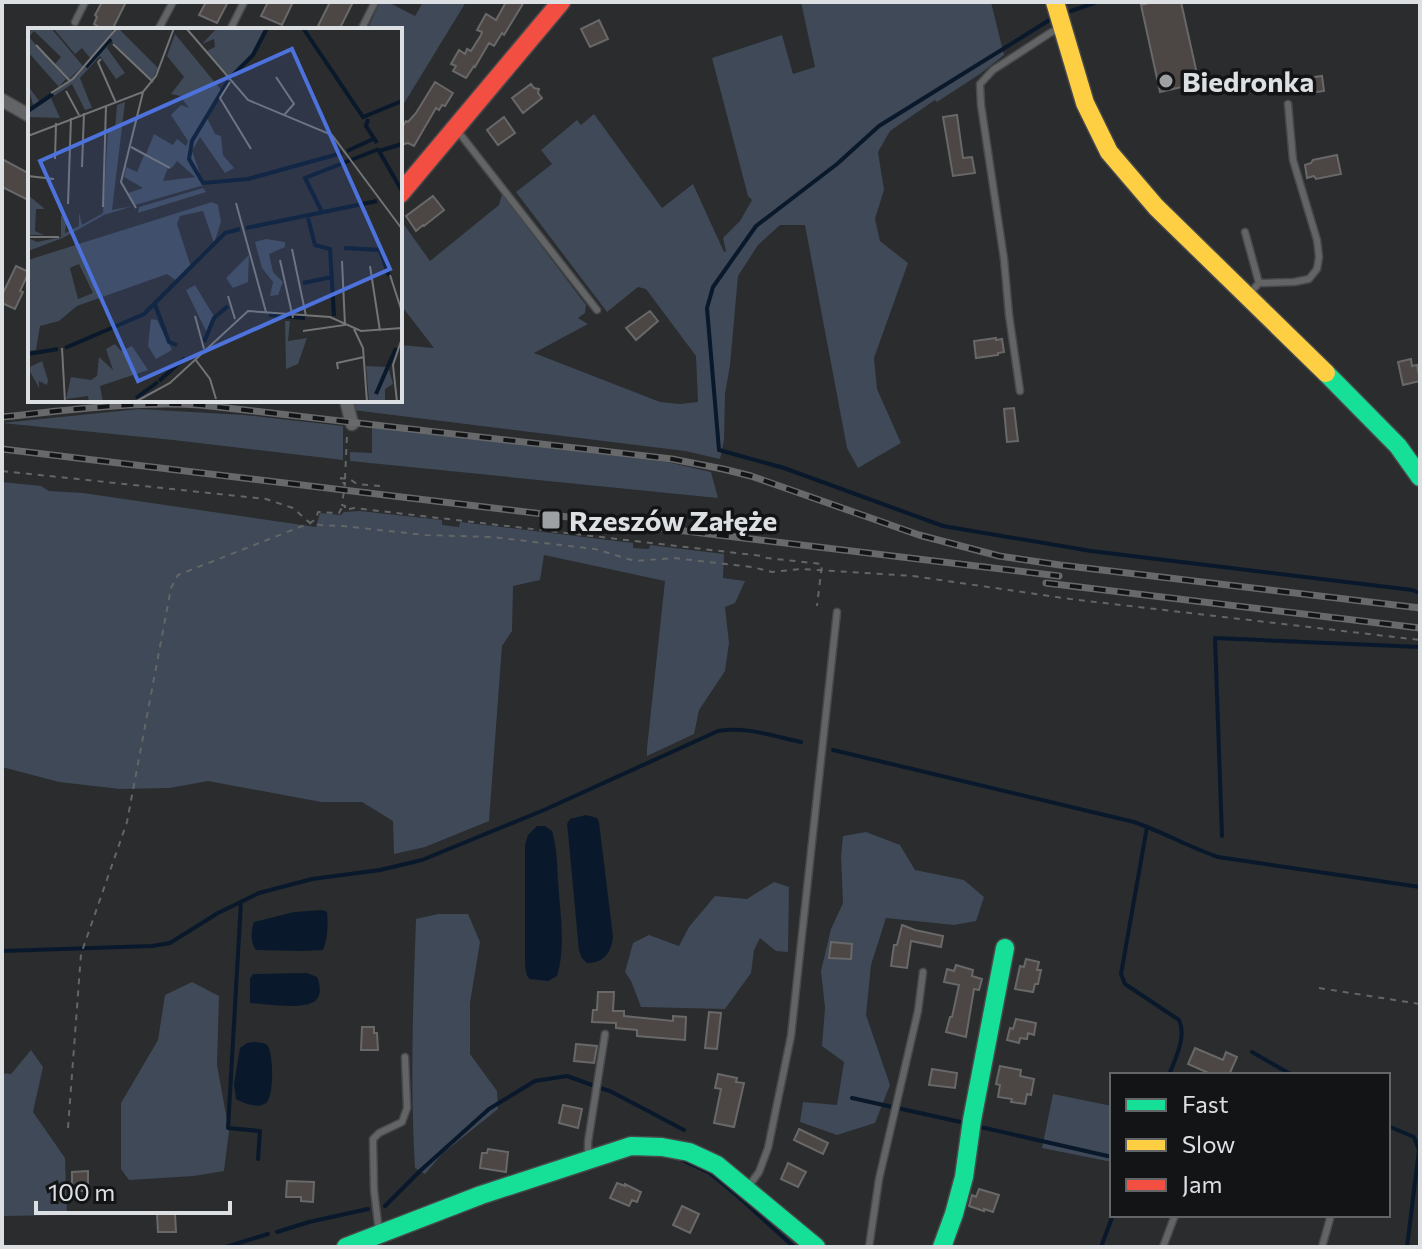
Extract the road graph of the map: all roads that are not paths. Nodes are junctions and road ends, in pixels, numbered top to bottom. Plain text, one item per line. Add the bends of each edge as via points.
1 (85, 2) edge
2 (173, 2) edge
3 (244, 2) edge
4 (375, 2) edge
5 (561, 2) edge
6 (1059, 14) edge
7 (75, 22) dead end
8 (159, 28) edge
9 (231, 28) edge
10 (362, 28) edge
11 (2, 100) edge
12 (1288, 104) dead end
13 (28, 115) edge
14 (455, 127) junction
15 (402, 192) edge
16 (1245, 232) dead end
17 (1253, 289) junction
18 (597, 310) dead end
19 (1020, 391) dead end
20 (346, 402) edge
21 (352, 424) road end
22 (1420, 477) edge
23 (837, 612) dead end
24 (1005, 948) dead end
25 (923, 972) dead end
26 (605, 1034) dead end
27 (405, 1057) dead end
28 (588, 1159) junction
29 (746, 1190) junction
30 (1174, 1217) edge
31 (1330, 1217) edge
32 (380, 1235) junction
33 (346, 1247) edge
34 (816, 1247) edge
35 (869, 1247) edge
36 (942, 1247) edge
37 (1163, 1247) edge
38 (1322, 1247) edge

1 - 7 lane
2 - 8 lane
3 - 9 lane
4 - 10 lane
5 - 14 street
6 - 17 street via 1085,103 1109,152 1156,207
6 - 19 lane via 1050,33 980,84
11 - 13 street
12 - 17 lane via 1293,160 1317,240 1317,269 1309,279
14 - 15 street
14 - 18 lane
16 - 17 lane
17 - 22 street via 1398,446
20 - 21 street
23 - 29 lane via 791,1036 768,1148
24 - 36 street via 964,1177
25 - 35 lane
26 - 28 lane
27 - 32 lane via 407,1108 402,1122 373,1139
28 - 29 street via 631,1146 689,1152 717,1165
28 - 32 street
29 - 34 street
30 - 37 lane
31 - 38 lane
32 - 33 street

